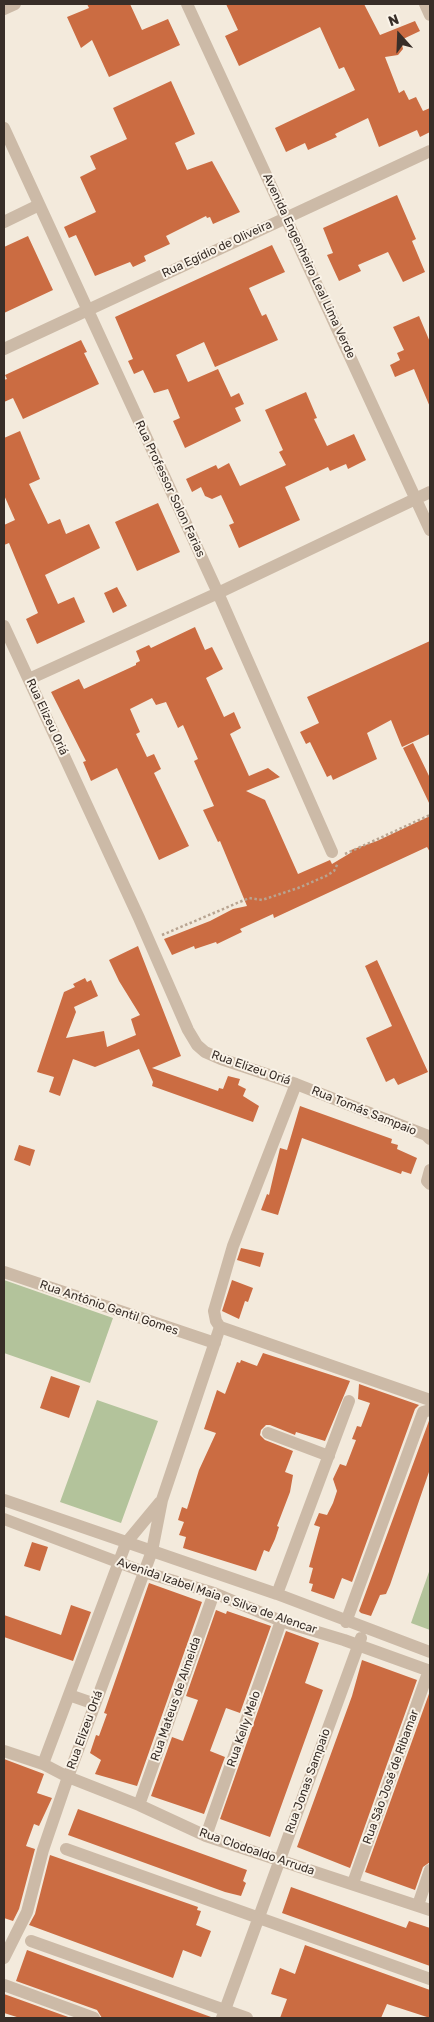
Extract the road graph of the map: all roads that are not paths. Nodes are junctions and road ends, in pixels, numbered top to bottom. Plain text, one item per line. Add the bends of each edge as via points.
1 (15, 4) edge
2 (187, 4) edge
3 (425, 4) edge
4 (4, 9) edge
5 (430, 15) edge
6 (4, 128) edge
7 (430, 150) edge
8 (39, 205) junction
9 (287, 216) junction
10 (4, 222) edge
11 (87, 311) junction
12 (4, 349) edge
13 (430, 492) edge
14 (415, 498) junction
15 (430, 530) edge
16 (218, 594) junction
17 (4, 626) edge
18 (29, 679) junction
19 (332, 852) dead end
20 (296, 1084) junction
21 (430, 1139) edge
22 (430, 1170) edge
23 (430, 1184) edge
24 (4, 1272) edge
25 (220, 1327) junction
26 (215, 1343) junction
27 (430, 1400) edge
28 (349, 1401) dead end
29 (430, 1410) edge
30 (268, 1433) dead end
31 (329, 1456) junction
32 (4, 1500) edge
33 (162, 1500) junction
34 (4, 1519) edge
35 (80, 1526) junction
36 (126, 1543) junction
37 (72, 1545) junction
38 (152, 1551) junction
39 (118, 1561) junction
40 (144, 1572) junction
41 (214, 1593) junction
42 (277, 1594) junction
43 (281, 1621) junction
44 (346, 1622) junction
45 (364, 1629) junction
46 (358, 1646) junction
47 (430, 1652) edge
48 (430, 1671) edge
49 (69, 1695) junction
50 (95, 1704) junction
51 (4, 1752) edge
52 (43, 1764) junction
53 (68, 1777) junction
54 (139, 1805) junction
55 (206, 1836) junction
56 (66, 1849) dead end
57 (278, 1860) junction
58 (430, 1870) edge
59 (353, 1884) junction
60 (418, 1905) junction
61 (430, 1910) edge
62 (258, 1917) junction
63 (31, 1941) dead end
64 (4, 1958) edge
65 (430, 1979) edge
66 (4, 1985) edge
67 (224, 2014) edge
68 (94, 2018) edge
69 (247, 2018) edge

1 - 4 street
2 - 9 street, Avenida Engenheiro Leal Lima Verde
3 - 5 street
6 - 8 street, Rua Professor Solon Farias
7 - 9 street, Rua Egídio de Oliveira
8 - 10 street
8 - 11 street, Rua Professor Solon Farias
9 - 11 street, Rua Egídio de Oliveira
9 - 14 street, Avenida Engenheiro Leal Lima Verde
11 - 12 street, Rua Egídio de Oliveira
11 - 16 street, Rua Professor Solon Farias
13 - 14 street
14 - 15 street, Avenida Engenheiro Leal Lima Verde
14 - 16 street
16 - 18 street
16 - 19 street, Rua Professor Solon Farias
17 - 18 street, Rua Elizeu Oriá
18 - 20 street, Rua Elizeu Oriá via 197,1045 221,1059
20 - 21 street, Rua Tomás Sampaio
20 - 25 street, Rua Elizeu Oriá via 233,1246 214,1311
22 - 23 street via 427,1181
24 - 26 street, Rua Antônio Gentil Gomes
25 - 26 street, Rua Elizeu Oriá
25 - 27 street
26 - 33 street, Rua Elizeu Oriá
28 - 31 street
29 - 44 street via 423,1412
30 - 31 street
31 - 42 street
32 - 35 street, Avenida Izabel Maia e Silva de Alencar
33 - 36 street, Rua Elizeu Oriá
33 - 38 street, Rua Elizeu Oriá
34 - 37 street, Avenida Izabel Maia e Silva de Alencar
35 - 36 street, Avenida Izabel Maia e Silva de Alencar
35 - 37 street
36 - 38 street, Avenida Izabel Maia e Silva de Alencar
36 - 39 street, Rua Elizeu Oriá
37 - 39 street, Avenida Izabel Maia e Silva de Alencar
38 - 40 street, Rua Elizeu Oriá
38 - 42 street, Avenida Izabel Maia e Silva de Alencar
39 - 40 street, Avenida Izabel Maia e Silva de Alencar
39 - 49 street, Rua Elizeu Oriá
40 - 41 street, Avenida Izabel Maia e Silva de Alencar
40 - 50 street, Rua Elizeu Oriá
41 - 43 street, Avenida Izabel Maia e Silva de Alencar
41 - 54 street, Rua Mateus de Almeida
42 - 44 street, Avenida Izabel Maia e Silva de Alencar
43 - 46 street, Avenida Izabel Maia e Silva de Alencar
43 - 55 street, Rua Kelly Melo
44 - 45 street, Avenida Izabel Maia e Silva de Alencar
45 - 46 street, Rua Jonas Sampaio
45 - 47 street, Avenida Izabel Maia e Silva de Alencar
46 - 48 street, Avenida Izabel Maia e Silva de Alencar
46 - 57 street, Rua Jonas Sampaio
48 - 59 street, Rua São José de Ribamar
49 - 50 street
49 - 52 street, Rua Elizeu Oriá
50 - 53 street, Rua Elizeu Oriá
51 - 52 street, Rua Clodoaldo Arruda
52 - 53 street, Rua Clodoaldo Arruda
53 - 54 street, Rua Clodoaldo Arruda
53 - 64 street, Rua Elizeu Oriá via 43,1850 27,1912
54 - 55 street, Rua Clodoaldo Arruda
55 - 57 street, Rua Clodoaldo Arruda
56 - 62 street
57 - 59 street, Rua Clodoaldo Arruda
57 - 62 street, Rua Jonas Sampaio
58 - 60 street
59 - 60 street, Rua Clodoaldo Arruda
60 - 61 street, Rua Clodoaldo Arruda
62 - 65 street
62 - 67 street, Rua Jonas Sampaio
63 - 67 street
66 - 68 street
67 - 69 street

